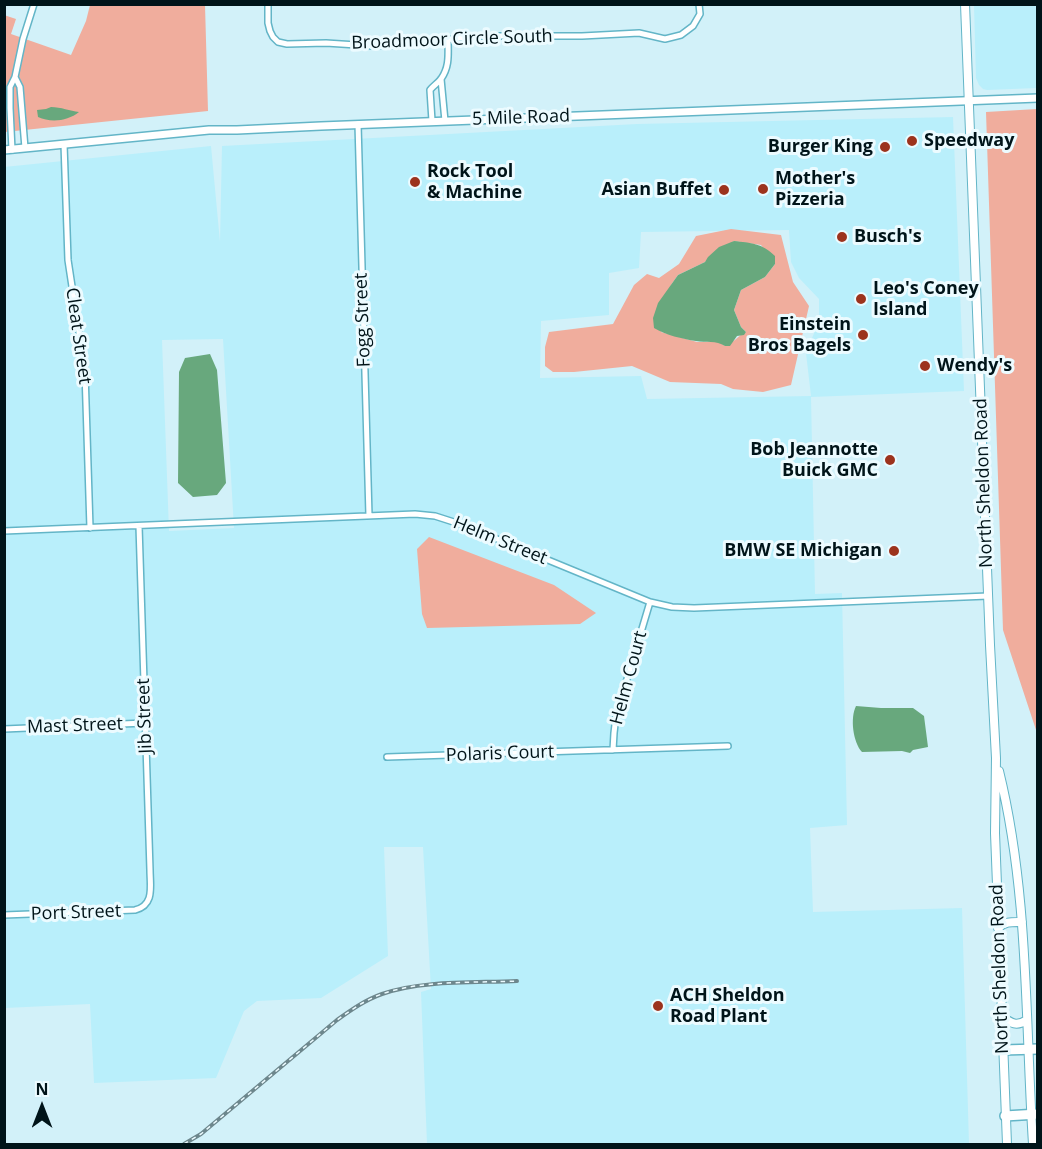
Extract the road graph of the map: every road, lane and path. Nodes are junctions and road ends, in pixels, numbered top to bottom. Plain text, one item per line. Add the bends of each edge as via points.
1 (34, 4) edge
2 (268, 4) edge
3 (699, 4) edge
4 (965, 4) edge
5 (448, 39) junction
6 (15, 77) junction
7 (441, 79) junction
8 (1038, 98) edge
9 (968, 101) junction
10 (432, 121) junction
11 (445, 121) junction
12 (357, 124) junction
13 (64, 144) junction
14 (25, 148) junction
15 (8, 150) edge
16 (369, 516) junction
17 (139, 526) junction
18 (90, 528) junction
19 (4, 531) edge
20 (988, 596) junction
21 (650, 602) junction
22 (145, 723) junction
23 (4, 729) edge
24 (728, 746) dead end
25 (614, 750) junction
26 (387, 757) dead end
27 (996, 758) junction
28 (146, 905) joint
29 (4, 915) edge
30 (1022, 922) junction
31 (998, 928) junction
32 (1001, 1016) junction
33 (1027, 1020) junction
34 (1033, 1049) edge
35 (1003, 1050) junction
36 (1035, 1115) edge
37 (1005, 1116) junction
38 (1007, 1144) edge
39 (1034, 1144) edge

1 - 6 street
2 - 5 street, Broadmoor Circle South via 273,37 287,44 383,46
3 - 5 street, Broadmoor Circle South via 700,14 693,26 681,35 665,39 639,33
4 - 9 main road, North Sheldon Road
5 - 7 street via 449,62
6 - 14 street via 20,87
6 - 15 street via 10,87
7 - 10 street via 430,90
7 - 11 street
8 - 9 street, 5 Mile Road
9 - 11 street, 5 Mile Road
9 - 20 main road, North Sheldon Road
10 - 11 street, 5 Mile Road
10 - 12 street, 5 Mile Road
12 - 13 street, 5 Mile Road via 209,130
12 - 16 street, Fogg Street
13 - 14 street, 5 Mile Road
13 - 18 street, Cleat Street via 68,260 85,372
14 - 15 street, 5 Mile Road
16 - 17 street, Helm Street
16 - 21 street, Helm Street via 415,514 451,520
17 - 18 street, Helm Street
17 - 22 street, Jib Street
18 - 19 street, Helm Street
20 - 21 street, Helm Street via 694,608
20 - 27 main road, North Sheldon Road
21 - 25 street, Helm Court via 616,716
22 - 23 street, Mast Street
22 - 28 street, Jib Street via 150,894
24 - 25 street, Helm Court
25 - 26 street, Polaris Court
27 - 30 main road, North Sheldon Road
27 - 31 main road, North Sheldon Road
28 - 29 street, Port Street via 135,910
30 - 31 main road via 1007,922
30 - 33 main road, North Sheldon Road
31 - 32 main road, North Sheldon Road
32 - 33 main road via 1015,1024
32 - 35 main road, North Sheldon Road
33 - 34 main road, North Sheldon Road
34 - 35 highway
34 - 36 main road, North Sheldon Road
35 - 37 main road, North Sheldon Road
36 - 37 highway
36 - 39 main road, North Sheldon Road
37 - 38 main road, North Sheldon Road

